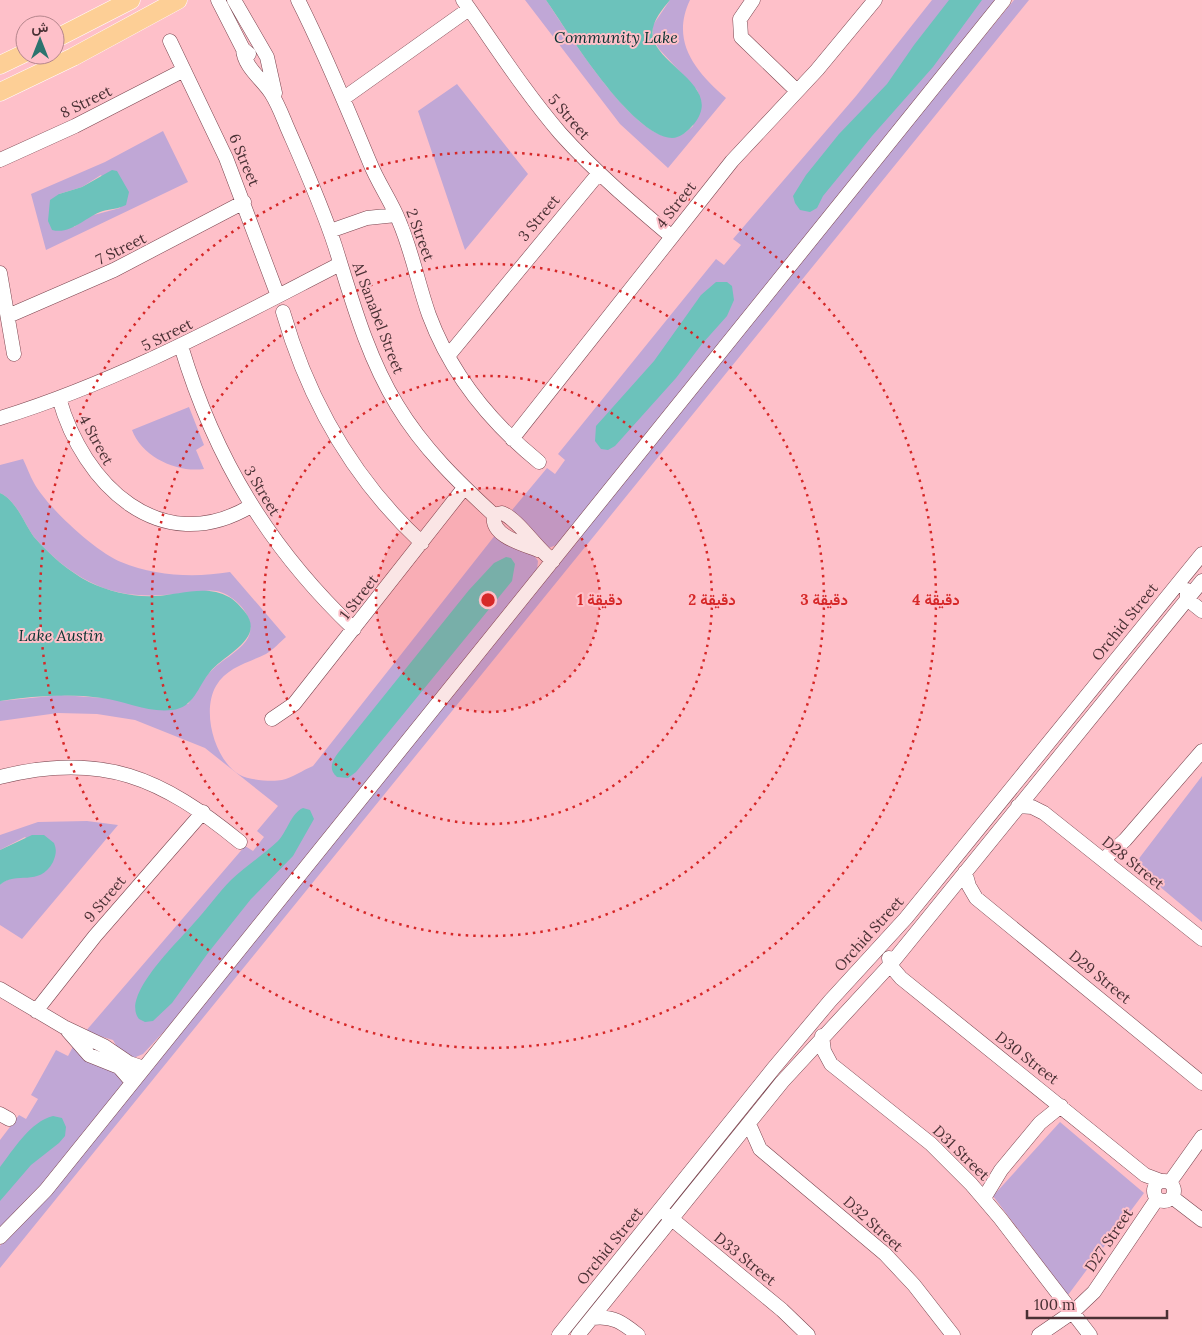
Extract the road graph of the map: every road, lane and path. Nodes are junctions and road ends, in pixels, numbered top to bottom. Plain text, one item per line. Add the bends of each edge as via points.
1 (131, 0) edge
2 (178, 0) edge
3 (218, 0) edge
4 (234, 0) edge
5 (298, 0) edge
6 (753, 0) edge
7 (875, 0) edge
8 (1004, 0) edge
9 (466, 4) edge
10 (65, 34) edge
11 (170, 41) dead end
12 (15, 58) edge
13 (0, 65) edge
14 (184, 70) junction
15 (263, 70) junction
16 (797, 91) junction
17 (0, 92) edge
18 (344, 98) junction
19 (0, 160) edge
20 (599, 173) junction
21 (244, 202) junction
22 (393, 209) junction
23 (330, 231) junction
24 (672, 237) junction
25 (340, 264) junction
26 (0, 273) edge
27 (278, 296) junction
28 (283, 312) dead end
29 (8, 316) junction
30 (181, 346) junction
31 (14, 354) dead end
32 (448, 356) junction
33 (59, 398) junction
34 (0, 418) edge
35 (512, 439) junction
36 (539, 462) dead end
37 (464, 488) junction
38 (251, 506) junction
39 (494, 515) junction
40 (520, 526) junction
41 (511, 539) junction
42 (422, 543) junction
43 (539, 550) junction
44 (1202, 554) edge
45 (552, 561) junction
46 (1202, 567) edge
47 (1202, 580) edge
48 (1187, 599) junction
49 (1202, 611) edge
50 (354, 629) junction
51 (272, 719) dead end
52 (1202, 751) edge
53 (0, 777) edge
54 (1034, 787) junction
55 (1018, 806) junction
56 (203, 812) junction
57 (1044, 812) junction
58 (240, 842) dead end
59 (1106, 863) junction
60 (964, 872) junction
61 (949, 891) junction
62 (976, 898) junction
63 (906, 918) junction
64 (1202, 939) edge
65 (890, 965) junction
66 (0, 989) edge
67 (36, 1011) junction
68 (822, 1036) junction
69 (87, 1044) junction
70 (108, 1057) junction
71 (802, 1058) junction
72 (831, 1064) junction
73 (144, 1068) junction
74 (132, 1082) junction
75 (1202, 1083) edge
76 (1057, 1103) junction
77 (749, 1124) junction
78 (1202, 1137) edge
79 (734, 1143) junction
80 (760, 1149) junction
81 (1160, 1188) junction
82 (979, 1193) junction
83 (660, 1209) junction
84 (672, 1220) junction
85 (1202, 1220) edge
86 (0, 1237) edge
87 (612, 1293) junction
88 (1070, 1314) junction
89 (592, 1318) junction
90 (620, 1320) junction
91 (559, 1335) edge
92 (578, 1335) edge
93 (638, 1335) edge
94 (808, 1335) edge
95 (953, 1335) edge
96 (1039, 1335) edge
97 (1090, 1335) edge

1 - 10 main road
2 - 17 main road
3 - 15 street, Al Sanabel Street via 244,49 247,63
4 - 15 street, Al Sanabel Street via 265,54
5 - 18 street, 2 Street
6 - 16 street via 740,19 741,37
7 - 16 street, 4 Street
8 - 45 street
9 - 18 street via 407,55
9 - 20 street, 5 Street via 539,108
11 - 14 street, 6 Street
12 - 13 main road
14 - 19 street, 8 Street
14 - 21 street, 6 Street
15 - 23 street, Al Sanabel Street
16 - 24 street, 4 Street via 732,161
18 - 22 street, 2 Street via 370,164
20 - 24 street, 5 Street
20 - 32 street, 3 Street
21 - 27 street, 6 Street
21 - 29 street, 7 Street via 114,270
22 - 23 street
22 - 32 street, 2 Street
23 - 25 street, Al Sanabel Street
24 - 35 street, 4 Street
25 - 27 street, 5 Street
25 - 37 street, Al Sanabel Street via 368,344 396,403 425,445
26 - 29 street
27 - 30 street, 5 Street
28 - 42 street via 304,373 332,433 372,491
29 - 31 street
30 - 33 street, 5 Street
30 - 38 street, 3 Street via 209,427
32 - 35 street, 2 Street via 480,405
33 - 34 street, 5 Street
33 - 38 street, 4 Street via 72,437 87,462 107,487 133,507 163,520 194,524 230,517
35 - 36 street, 2 Street
37 - 39 street, Al Sanabel Street
37 - 42 street, 1 Street
38 - 50 street, 3 Street via 306,580
39 - 40 street, Al Sanabel Street via 505,513
39 - 41 street, Al Sanabel Street via 496,529
40 - 41 street via 518,534
40 - 43 street, Al Sanabel Street
41 - 43 street, Al Sanabel Street
42 - 50 street, 1 Street
43 - 45 street, Al Sanabel Street
44 - 63 street, Orchid Street
45 - 73 street
46 - 48 street via 1189,583
47 - 48 street, Orchid Street
48 - 49 street
48 - 54 street, Orchid Street
50 - 51 street, 1 Street via 294,704
52 - 59 street
53 - 56 street via 51,767 107,771 157,786
54 - 55 street, Orchid Street
54 - 57 street, D28 Street
55 - 57 street, D28 Street
55 - 60 street, Orchid Street
56 - 58 street
56 - 67 street, 9 Street via 95,936
57 - 59 street, D28 Street
59 - 64 street, D28 Street
60 - 61 street, Orchid Street
60 - 62 street, D29 Street
61 - 62 street, D29 Street
61 - 65 street, Orchid Street
62 - 75 street, D29 Street
63 - 65 street via 906,930 891,950
63 - 83 street, Orchid Street via 802,1035
65 - 68 street, Orchid Street
65 - 76 street, D30 Street via 901,978
66 - 67 street
67 - 69 street
68 - 71 street, Orchid Street
68 - 72 street via 824,1051
69 - 70 street via 92,1057
69 - 70 street via 102,1037 110,1045
70 - 73 street
70 - 74 street
71 - 72 street, D31 Street
71 - 77 street, Orchid Street
72 - 82 street, D31 Street via 931,1144
73 - 74 street
74 - 86 street via 46,1190
76 - 81 street, D30 Street
76 - 82 street
77 - 79 street, Orchid Street
77 - 80 street, D32 Street
78 - 81 street, D27 Street
79 - 80 street, D32 Street
79 - 84 street, Orchid Street
80 - 95 street, D32 Street via 884,1254 914,1285
81 - 85 street via 1174,1189 1172,1197
81 - 88 street, D27 Street via 1094,1292
82 - 88 street, D31 Street
83 - 84 street, D33 Street
83 - 91 street, Orchid Street
84 - 87 street, Orchid Street
84 - 94 street, D33 Street
87 - 89 street, Orchid Street
87 - 90 street
88 - 96 street, D27 Street
88 - 97 street, D31 Street
89 - 90 street
89 - 92 street, Orchid Street
90 - 93 street

